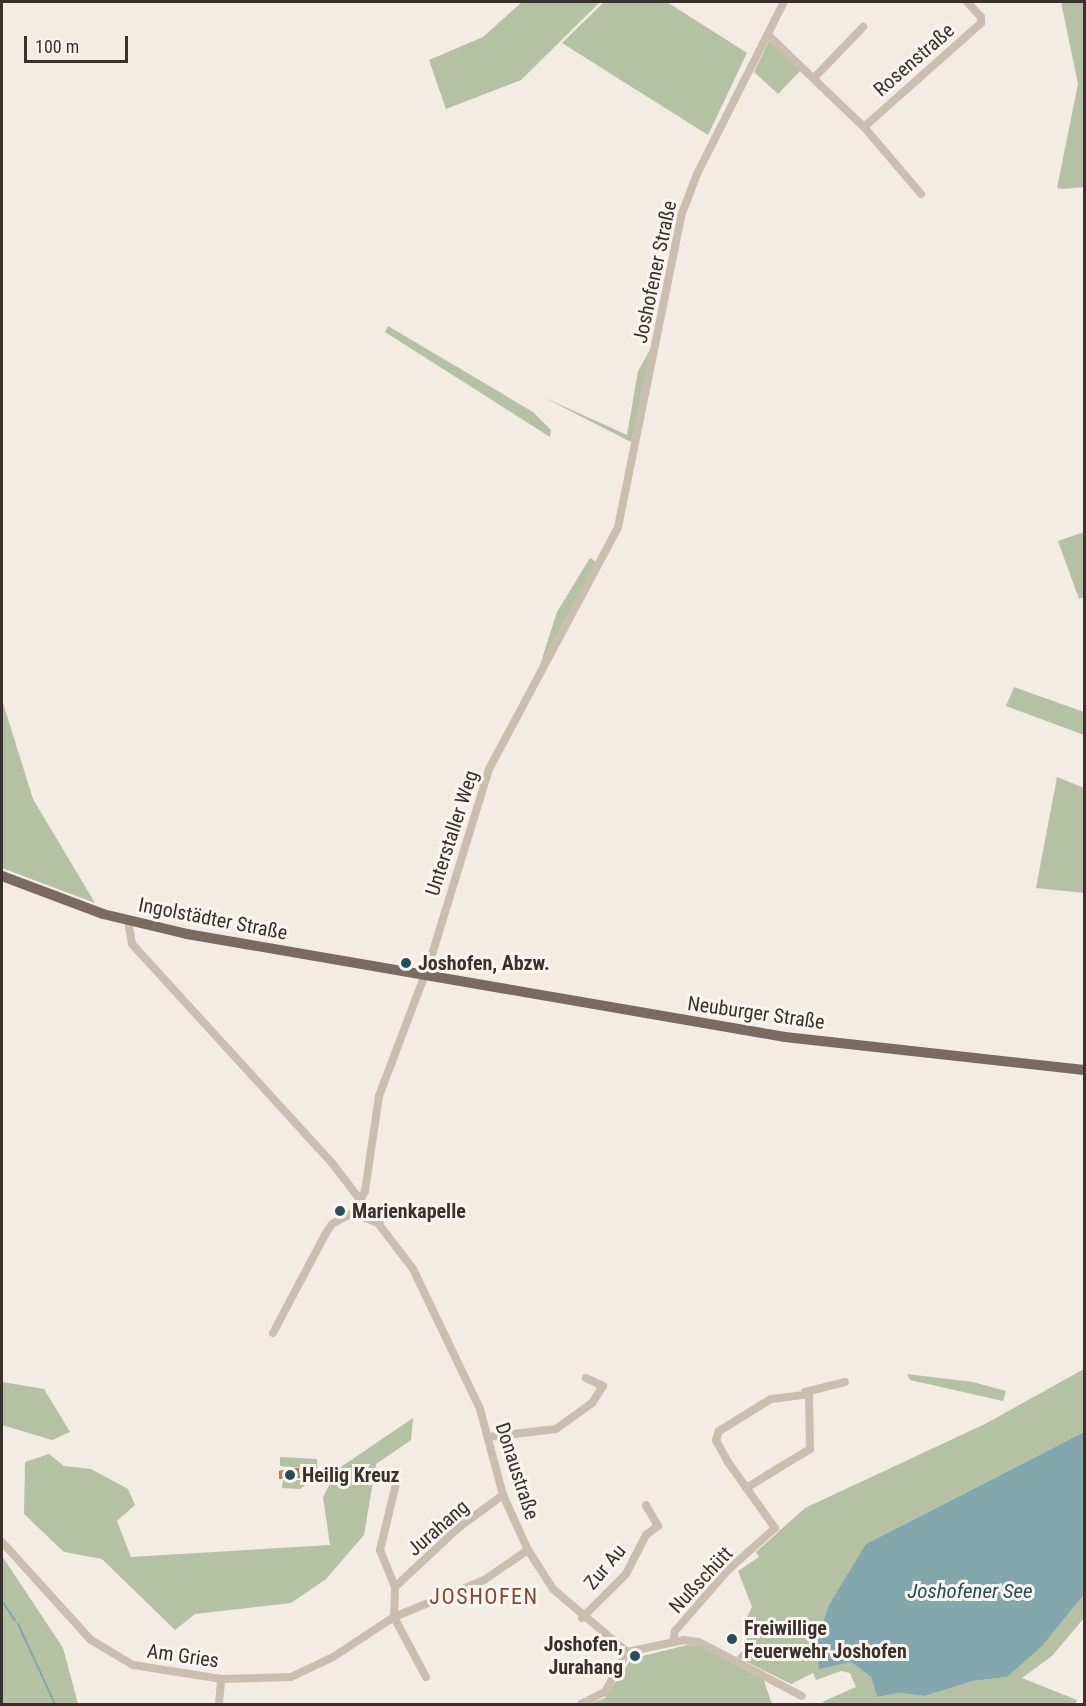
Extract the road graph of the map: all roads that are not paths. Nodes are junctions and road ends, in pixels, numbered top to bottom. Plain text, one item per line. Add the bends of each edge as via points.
1 (784, 2) edge
2 (967, 2) edge
3 (863, 27) dead end
4 (768, 35) junction
5 (814, 78) junction
6 (864, 127) junction
7 (921, 194) dead end
8 (627, 497) joint
9 (2, 876) edge
10 (128, 921) junction
11 (425, 975) junction
12 (1084, 1070) edge
13 (361, 1197) junction
14 (353, 1213) junction
15 (380, 1224) junction
16 (273, 1334) dead end
17 (586, 1378) dead end
18 (845, 1382) dead end
19 (805, 1392) junction
20 (488, 1437) junction
21 (396, 1484) dead end
22 (746, 1488) junction
23 (503, 1495) junction
24 (646, 1505) dead end
25 (2, 1542) edge
26 (528, 1550) junction
27 (395, 1587) junction
28 (394, 1617) junction
29 (582, 1618) junction
30 (673, 1640) junction
31 (627, 1652) junction
32 (426, 1677) dead end
33 (221, 1679) junction
34 (802, 1696) dead end
35 (219, 1704) edge
36 (581, 1704) edge

1 - 4 street, Joshofener Straße
2 - 6 street, Rosenstraße via 981,16 981,23
3 - 5 street
4 - 5 street
4 - 8 street, Joshofener Straße via 697,174 681,216
5 - 6 street
6 - 7 street
8 - 11 street, Unterstaller Weg via 618,526 489,769
9 - 10 main road, Ingolstädter Straße
10 - 11 main road, Ingolstädter Straße
10 - 13 street via 132,944
11 - 12 main road, Neuburger Straße via 785,1037
11 - 13 street, Unterstaller Weg via 379,1096
13 - 14 street, Unterstaller Weg
13 - 15 street
14 - 15 street
14 - 16 street, Unterstaller Weg via 332,1224 326,1233
15 - 20 street, Donaustraße via 434,1305
17 - 20 street via 603,1386 592,1403 556,1429
18 - 19 street
19 - 22 street via 812,1397 810,1449
19 - 22 street, Nußschütt via 771,1399 719,1431 716,1440
20 - 23 street, Donaustraße
21 - 27 street, Jurahang via 380,1550
22 - 30 street, Nußschütt via 774,1530 728,1570
23 - 26 street, Donaustraße
23 - 27 street, Jurahang via 459,1528
24 - 29 street, Zur Au via 658,1526 646,1535 626,1574
25 - 33 street, Am Gries via 91,1640 133,1665
26 - 28 street, Am Gries via 484,1580
26 - 29 street, Donaustraße via 553,1589
27 - 28 street, Jurahang
28 - 32 street
28 - 33 street, Am Gries via 333,1658 291,1677
29 - 31 street, Donaustraße
30 - 31 street
30 - 34 street, Nußschütt via 699,1642
31 - 36 street via 605,1692
33 - 35 street

